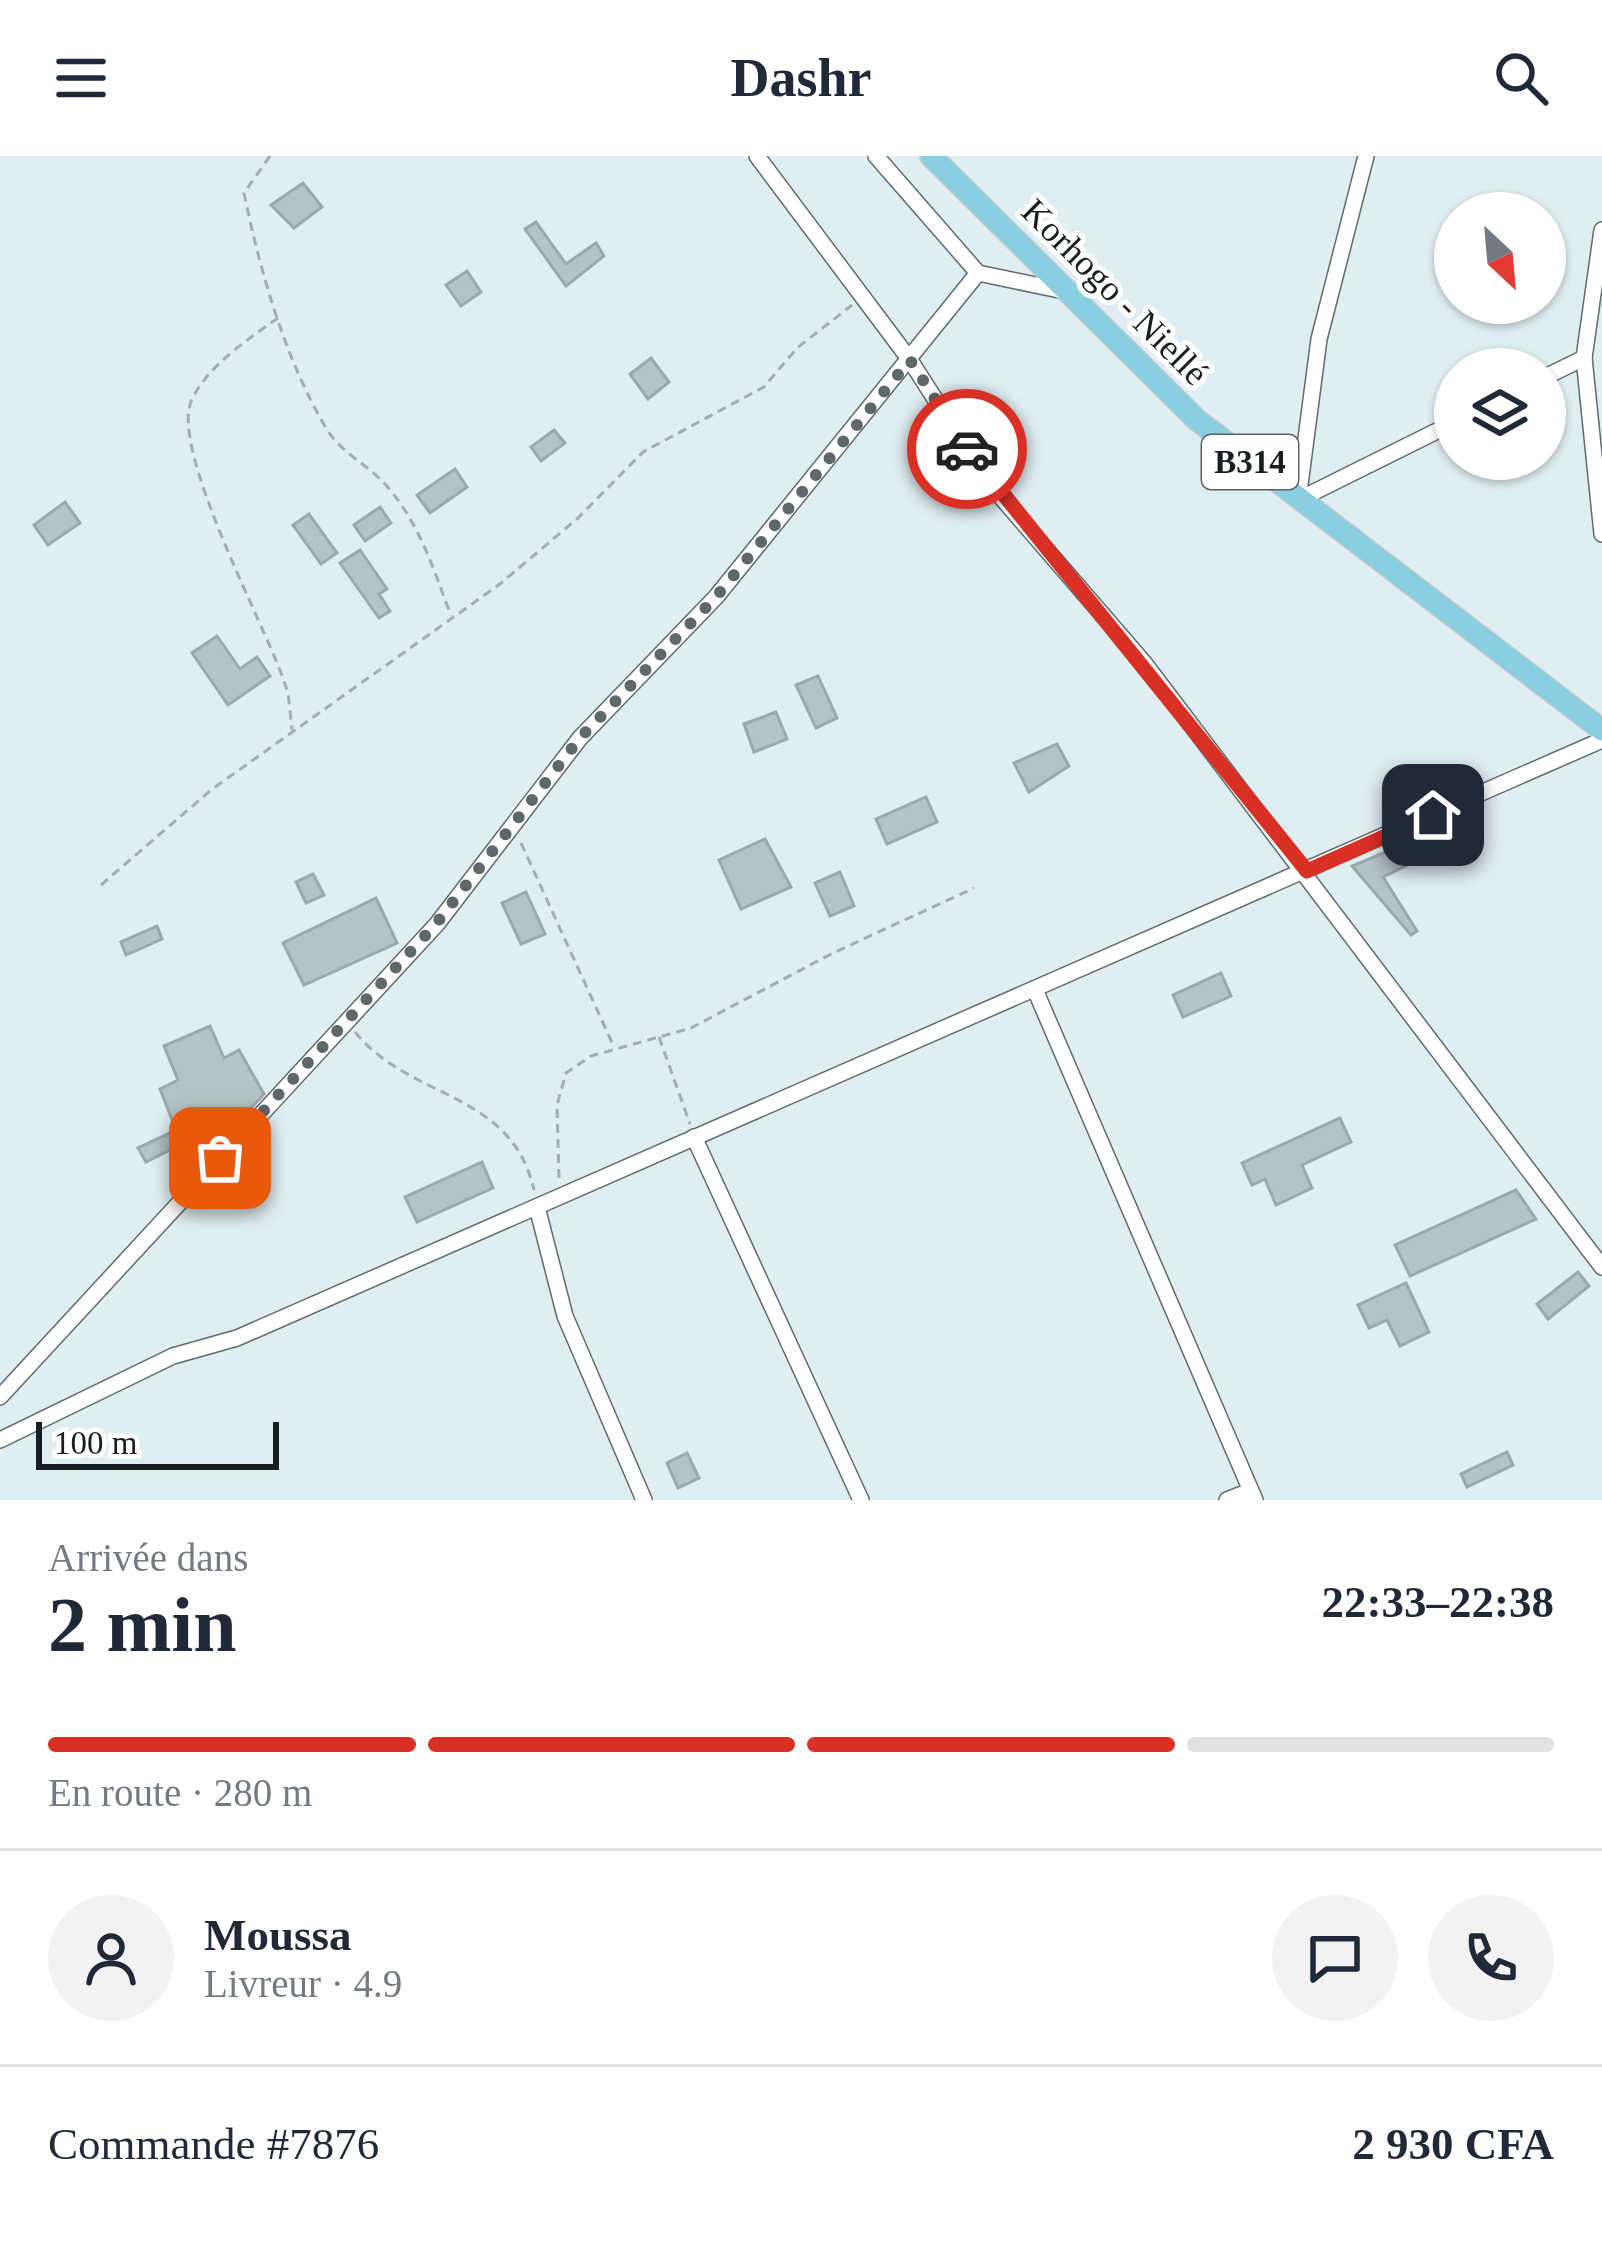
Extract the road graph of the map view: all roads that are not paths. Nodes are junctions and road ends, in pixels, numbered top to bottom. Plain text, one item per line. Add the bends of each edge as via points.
1 (757, 156) edge
2 (876, 156) edge
3 (931, 156) edge
4 (1366, 156) edge
5 (1602, 230) edge
6 (978, 273) junction
7 (1072, 292) junction
8 (1595, 322) edge
9 (1584, 358) junction
10 (910, 360) junction
11 (1566, 367) edge
12 (1434, 432) edge
13 (1298, 500) junction
14 (1599, 507) edge
15 (1602, 534) edge
16 (1602, 730) edge
17 (1602, 740) edge
18 (1307, 871) junction
19 (1036, 992) junction
20 (694, 1137) junction
21 (538, 1207) junction
22 (1602, 1267) edge
23 (0, 1397) edge
24 (0, 1440) edge
25 (1253, 1495) edge
26 (644, 1500) edge
27 (861, 1500) edge
28 (1226, 1500) edge

1 - 10 street
2 - 6 street
3 - 7 main road, Korhogo - Niellé / B314
4 - 13 street via 1319,339
5 - 8 street
6 - 7 street
6 - 10 street
7 - 13 main road, Korhogo - Niellé / B314 via 1197,420
8 - 9 street
9 - 11 street
9 - 14 street
10 - 18 street via 988,482
10 - 23 street via 716,597 580,738 436,924
12 - 13 street
13 - 16 main road, Korhogo - Niellé / B314
14 - 15 street
17 - 18 street
18 - 19 street
18 - 22 street
19 - 20 street
19 - 25 street
20 - 21 street
20 - 27 street
21 - 24 street via 237,1338 173,1355
21 - 26 street via 565,1316
25 - 28 street

